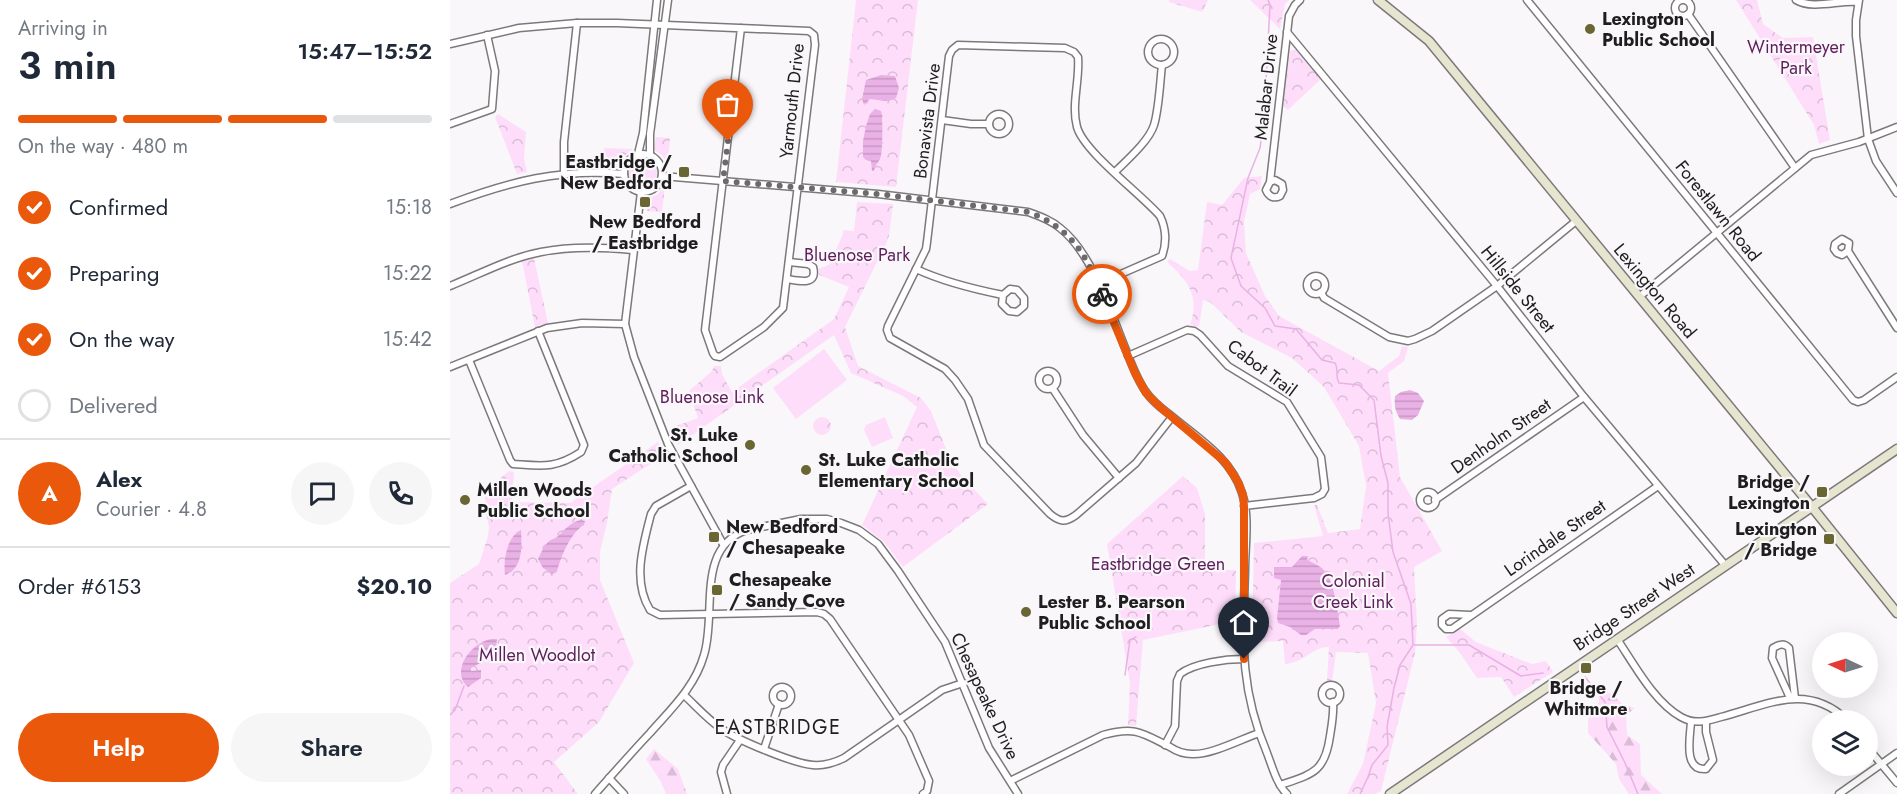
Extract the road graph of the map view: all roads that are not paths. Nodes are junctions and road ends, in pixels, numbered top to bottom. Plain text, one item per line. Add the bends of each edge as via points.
1 (657, 0) edge
2 (668, 0) edge
3 (1300, 0) edge
4 (1378, 0) edge
5 (1527, 0) edge
6 (1796, 0) edge
7 (1858, 1) edge
8 (1688, 14) dead end
9 (577, 23) junction
10 (655, 25) junction
11 (665, 25) junction
12 (741, 28) junction
13 (1287, 32) junction
14 (487, 34) junction
15 (450, 44) edge
16 (1162, 65) junction
17 (942, 120) junction
18 (450, 124) edge
19 (989, 124) dead end
20 (1897, 128) edge
21 (1868, 138) junction
22 (638, 154) junction
23 (650, 154) junction
24 (1795, 168) junction
25 (1115, 172) junction
26 (564, 173) junction
27 (624, 174) junction
28 (663, 176) junction
29 (723, 181) junction
30 (1270, 182) dead end
31 (797, 187) junction
32 (641, 192) junction
33 (1897, 193) edge
34 (933, 200) junction
35 (450, 204) edge
36 (1576, 220) junction
37 (1717, 232) junction
38 (633, 250) junction
39 (1848, 251) dead end
40 (789, 262) junction
41 (916, 269) junction
42 (787, 279) junction
43 (1098, 284) junction
44 (450, 286) edge
45 (1497, 286) junction
46 (1321, 292) dead end
47 (1003, 295) dead end
48 (1639, 297) junction
49 (625, 324) junction
50 (1897, 328) edge
51 (538, 331) junction
52 (1128, 356) junction
53 (469, 360) junction
54 (450, 367) edge
55 (1897, 377) edge
56 (1053, 388) dead end
57 (1584, 397) junction
58 (1172, 417) junction
59 (1897, 449) edge
60 (1119, 478) junction
61 (692, 486) junction
62 (1658, 486) junction
63 (1435, 500) dead end
64 (1244, 506) junction
65 (1812, 507) junction
66 (723, 544) junction
67 (1725, 565) junction
68 (1897, 613) edge
69 (709, 614) junction
70 (1470, 615) dead end
71 (1617, 639) junction
72 (1244, 659) junction
73 (963, 683) junction
74 (684, 695) junction
75 (1792, 698) junction
76 (1333, 702) dead end
77 (779, 704) dead end
78 (1835, 710) edge
79 (899, 719) junction
80 (1691, 722) junction
81 (1706, 722) junction
82 (1258, 733) junction
83 (740, 740) junction
84 (1165, 745) junction
85 (764, 749) junction
86 (1897, 753) edge
87 (1878, 760) edge
88 (1881, 764) junction
89 (609, 778) junction
90 (1010, 781) junction
91 (1897, 783) edge
92 (1280, 785) junction
93 (1285, 793) edge
94 (594, 794) edge
95 (624, 794) edge
96 (727, 794) edge
97 (923, 794) edge
98 (1018, 794) edge
99 (1390, 794) edge
100 (1839, 794) edge

1 - 10 street
2 - 11 street
3 - 13 street, Malabar Drive via 1288,15
4 - 36 main road, Lexington Road via 1429,41
5 - 37 street, Forestlawn Road
6 - 7 street via 1809,4
7 - 21 street via 1856,36
8 - 24 street
9 - 10 street, Yarmouth Drive
9 - 14 street, Yarmouth Drive
9 - 26 street
10 - 11 street, Yarmouth Drive
10 - 22 street
11 - 12 street, Yarmouth Drive
11 - 23 street
12 - 29 street
12 - 31 street, Yarmouth Drive via 814,34
13 - 30 street, Malabar Drive
13 - 45 street, Hillside Street
14 - 15 street, Yarmouth Drive
14 - 18 street via 495,71 492,109
16 - 16 street via 1172,59 1174,49 1161,39 1154,41 1148,52 1150,59
16 - 25 street via 1154,125
17 - 19 street
17 - 25 street, Bonavista Drive via 949,56 958,45 1070,49 1078,57 1077,128 1084,142
17 - 34 street, Bonavista Drive
20 - 21 street
21 - 24 street via 1811,155
21 - 33 street via 1876,161
22 - 23 street
22 - 27 street via 628,161
23 - 28 street via 660,162
24 - 37 street
25 - 43 street, Bonavista Drive via 1160,216 1166,236 1164,250 1157,259
26 - 27 street
26 - 35 street via 504,184
27 - 32 street via 629,186
28 - 29 street
28 - 32 street via 654,189
29 - 31 street
29 - 42 street via 705,330 715,356 725,354 778,314 783,308
31 - 34 street
31 - 40 street
32 - 38 street
34 - 41 street, Bonavista Drive via 927,242
34 - 43 street via 1028,212 1048,220 1071,238
36 - 45 street
36 - 48 main road, Lexington Road
37 - 48 street
37 - 55 street, Forestlawn Road via 1853,400 1864,400
38 - 44 street via 543,251
38 - 49 street
39 - 50 street
40 - 42 street
40 - 42 street via 808,264 814,273 807,282
41 - 47 street via 937,279
41 - 60 street, Bonavista Drive via 888,326 888,335 945,369 955,380 968,399 984,445 994,457 1050,513 1065,522
43 - 52 street
45 - 46 street via 1432,331 1408,341 1389,337 1324,298
45 - 57 street, Hillside Street
48 - 65 main road, Lexington Road
49 - 51 street via 582,323
49 - 61 street via 668,444
51 - 53 street
51 - 53 street via 584,445 581,452 559,464 513,464
52 - 58 street via 1146,393
52 - 64 street, Cabot Trail via 1194,330 1228,366 1287,402 1321,456 1325,489 1314,498
53 - 54 street
56 - 60 street via 1083,435
57 - 62 street, Hillside Street
57 - 63 street, Denholm Street
58 - 60 street
58 - 64 street via 1225,462 1238,482
59 - 65 main road, Bridge Street West
61 - 66 street
61 - 69 street via 653,509 639,583 647,606 656,614
62 - 67 street, Hillside Street
62 - 70 street, Lorindale Street
64 - 72 street
65 - 67 main road, Bridge Street West
65 - 68 main road, Lexington Road
66 - 69 street via 714,565
66 - 73 street, Chesapeake Drive via 747,530 801,519 827,519 859,530 884,551 906,581 945,642
67 - 71 main road, Bridge Street West
69 - 74 street via 705,652
69 - 79 street via 824,614
71 - 80 street via 1658,697
71 - 99 main road, Bridge Street West
72 - 82 street via 1246,687
72 - 84 street via 1192,667 1179,674 1174,726
73 - 79 street via 942,690
73 - 90 street, Chesapeake Drive via 989,748
74 - 83 street via 721,729
74 - 89 street
75 - 75 street via 1772,658 1773,648 1779,645 1789,648
75 - 78 street via 1814,700
75 - 81 street
76 - 92 street via 1322,765
77 - 85 street
79 - 85 street via 832,763 811,765
79 - 97 street via 929,781
80 - 81 street
80 - 81 street via 1690,760 1699,770 1706,769 1713,760
82 - 84 street via 1203,753 1180,752
82 - 92 street
83 - 85 street
83 - 96 street via 721,772
84 - 90 street via 1136,731 1117,731
86 - 88 street
87 - 88 street
88 - 91 street
88 - 100 street
89 - 94 street
89 - 95 street
90 - 98 street, Chesapeake Drive
92 - 93 street

